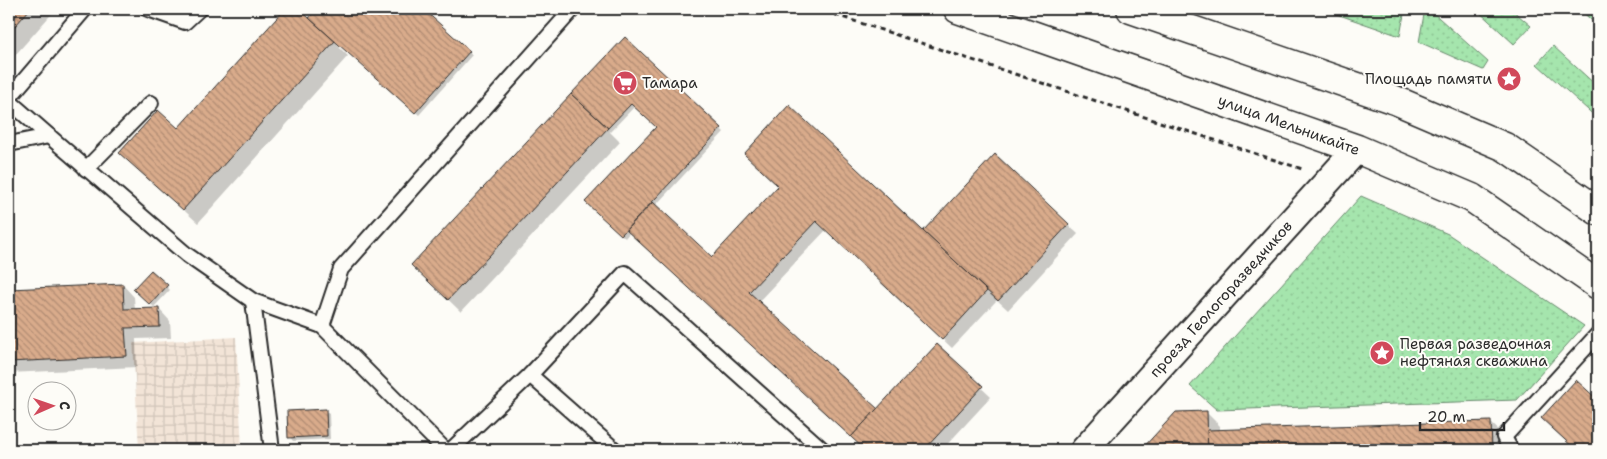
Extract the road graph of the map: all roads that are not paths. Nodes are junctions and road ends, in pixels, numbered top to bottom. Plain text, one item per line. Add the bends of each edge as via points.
1 (85, 9) edge
2 (148, 9) edge
3 (199, 9) edge
4 (573, 9) edge
5 (958, 9) edge
6 (1132, 9) edge
7 (9, 100) edge
8 (151, 103) dead end
9 (49, 136) junction
10 (9, 144) edge
11 (1348, 158) junction
12 (86, 169) junction
13 (1598, 211) edge
14 (1598, 285) edge
15 (252, 301) junction
16 (322, 326) junction
17 (1598, 334) edge
18 (530, 375) junction
19 (272, 450) edge
20 (445, 450) edge
21 (451, 450) edge
22 (615, 450) edge
23 (823, 450) edge
24 (1084, 450) edge
25 (1511, 450) edge

1 - 7 lane
2 - 3 lane via 185,22
4 - 16 lane via 341,268
5 - 11 main road, улица Мельникайте
6 - 13 main road via 1395,100 1486,139 1504,147
7 - 9 lane
8 - 12 lane
9 - 10 lane
9 - 12 lane
11 - 14 main road, улица Мельникайте via 1472,198
11 - 24 street, проезд Геологоразведчиков
12 - 15 lane via 186,255
15 - 16 lane
15 - 19 lane
16 - 20 lane
17 - 25 lane via 1504,437
18 - 21 lane
18 - 22 lane
18 - 23 lane via 626,273

